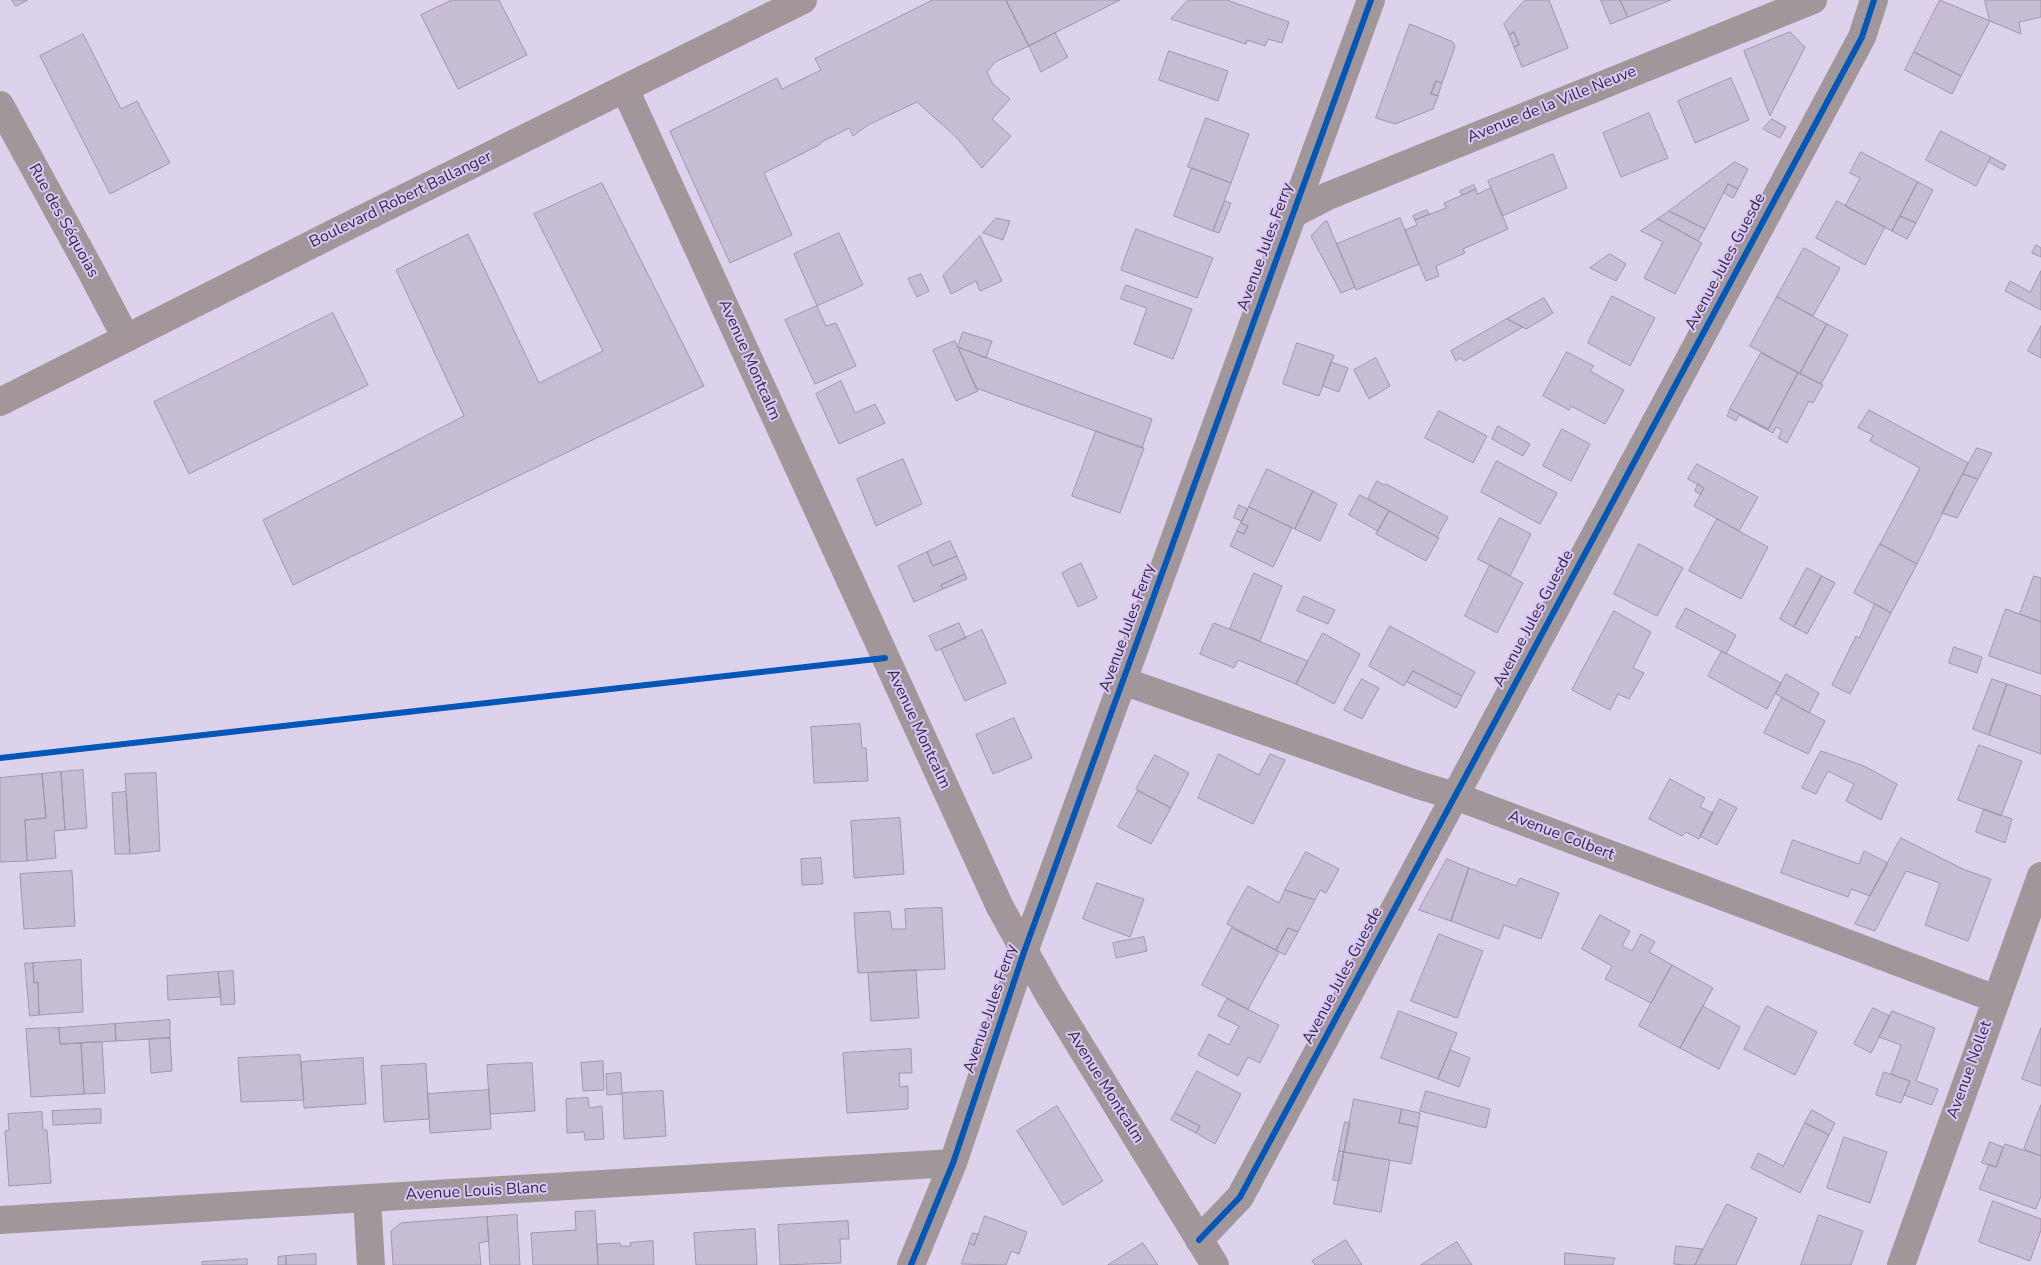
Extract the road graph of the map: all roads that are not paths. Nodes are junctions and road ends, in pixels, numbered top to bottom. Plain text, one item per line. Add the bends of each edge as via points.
1 (803, 0) edge
2 (1370, 0) edge
3 (1813, 0) edge
4 (1874, 0) edge
5 (625, 89) junction
6 (0, 105) edge
7 (1293, 214) junction
8 (126, 338) junction
9 (0, 402) edge
10 (1123, 681) junction
11 (1455, 796) junction
12 (2041, 876) edge
13 (1024, 952) junction
14 (1996, 999) junction
15 (953, 1163) junction
16 (367, 1199) junction
17 (0, 1220) edge
18 (1199, 1240) junction
19 (371, 1265) edge
20 (911, 1265) edge
21 (1215, 1265) edge
22 (1901, 1265) edge

1 - 5 main road, Boulevard Robert Ballanger
2 - 7 street, Avenue Jules Ferry
3 - 7 street, Avenue de la Ville Neuve via 1328,196
4 - 11 street, Avenue Jules Guesde via 1862,37
5 - 8 main road, Boulevard Robert Ballanger
5 - 13 street, Avenue Montcalm via 901,694
6 - 8 street, Rue des Séquoias
7 - 10 street, Avenue Jules Ferry
8 - 9 main road, Boulevard Robert Ballanger
10 - 11 street, Avenue Colbert
10 - 13 street, Avenue Jules Ferry
11 - 14 street, Avenue Colbert
11 - 18 street, Avenue Jules Guesde via 1240,1197
12 - 14 street, Avenue Nollet
13 - 15 street, Avenue Jules Ferry
13 - 18 street, Avenue Montcalm
14 - 22 street, Avenue Nollet
15 - 16 street, Avenue Louis Blanc
15 - 20 street, Avenue Jules Ferry
16 - 17 street, Avenue Louis Blanc
16 - 19 street
18 - 21 street, Avenue Montcalm

